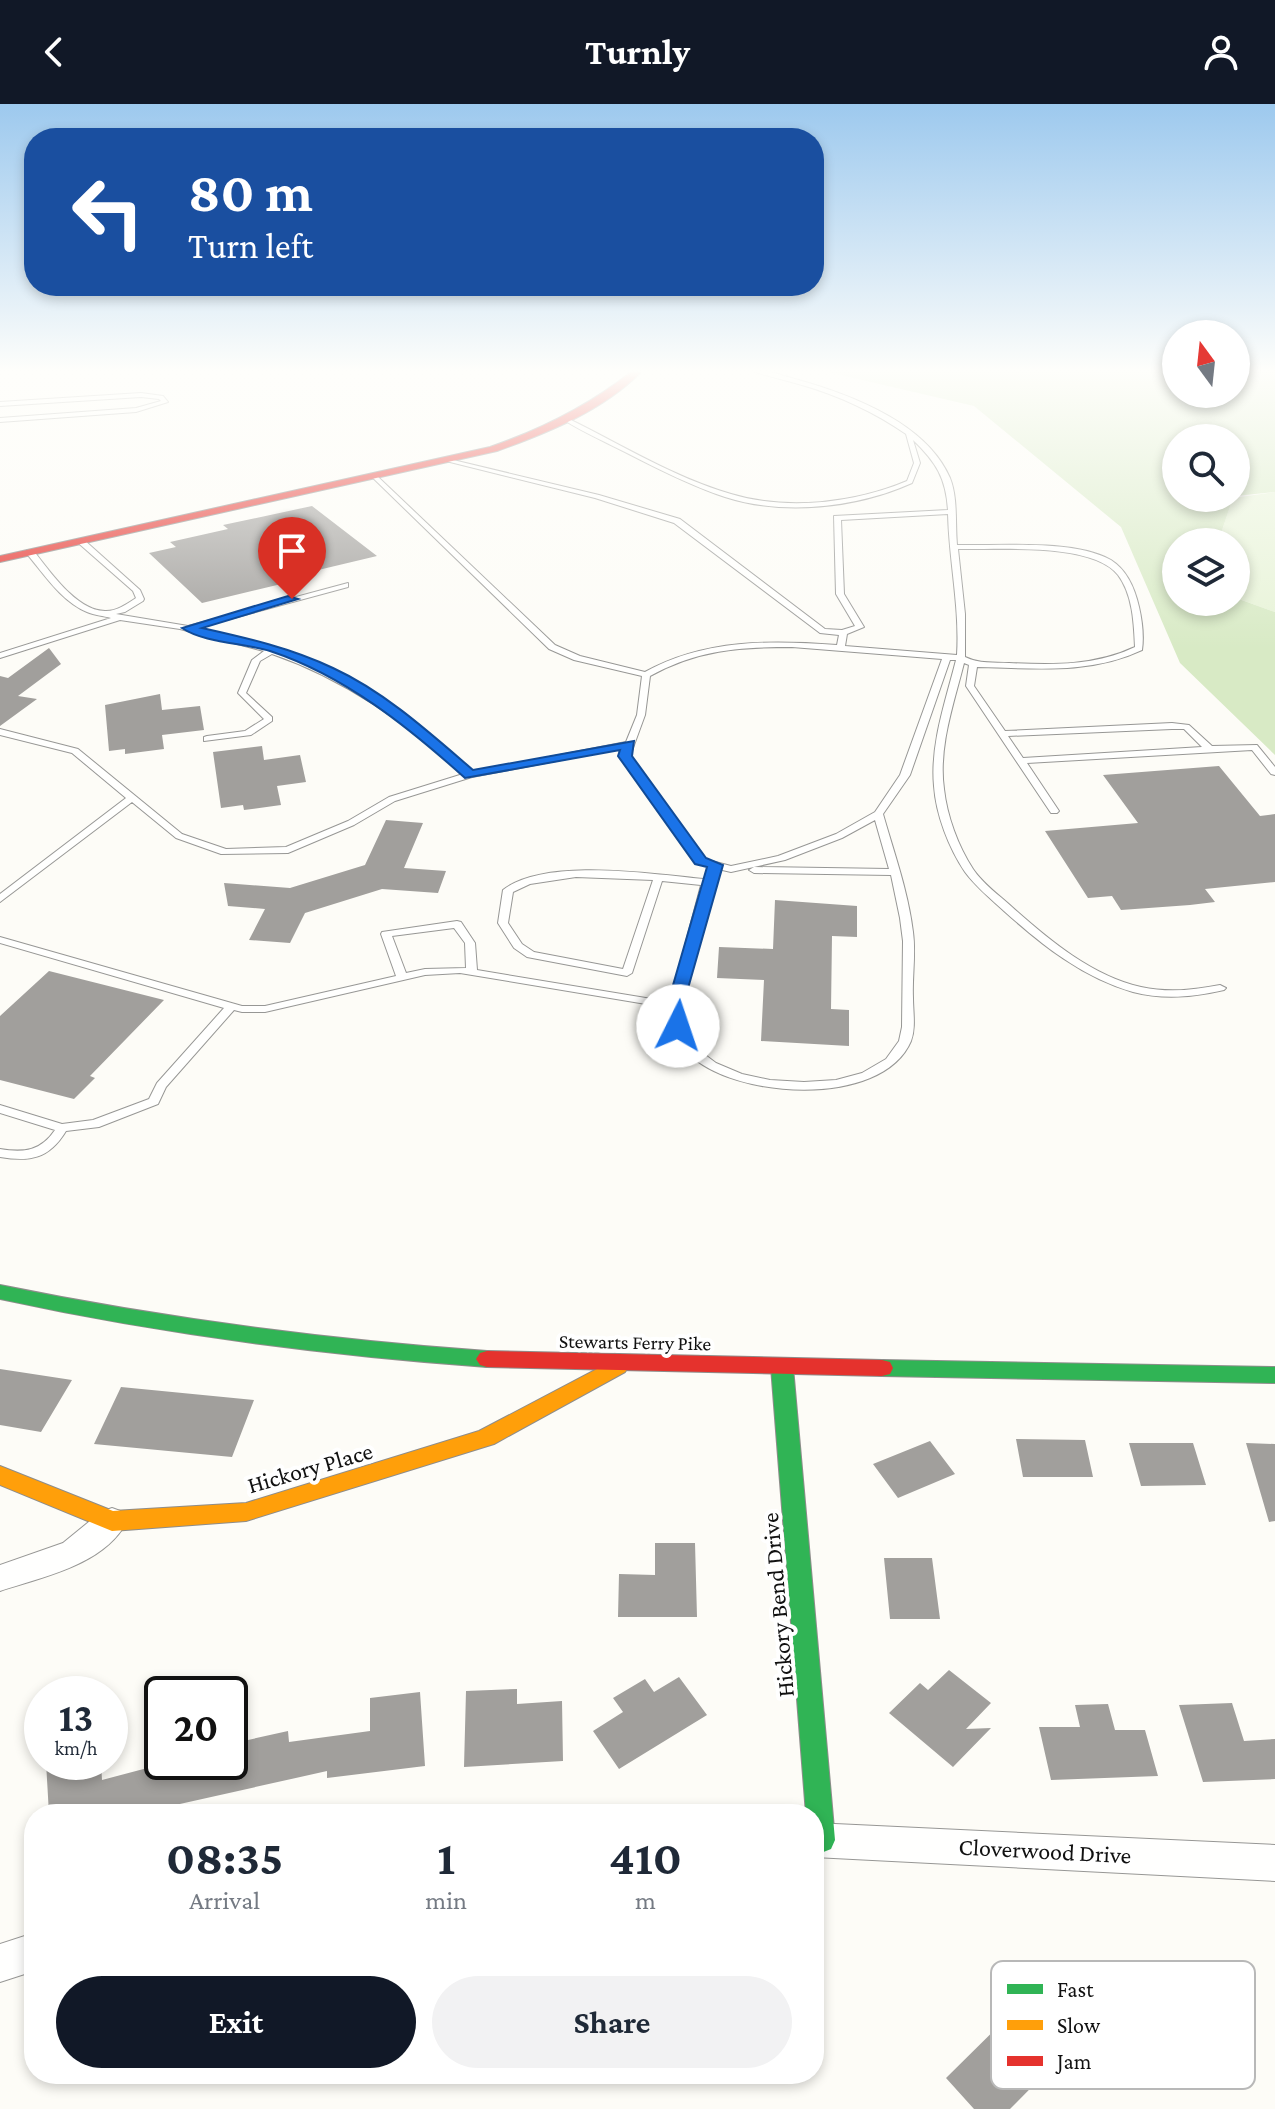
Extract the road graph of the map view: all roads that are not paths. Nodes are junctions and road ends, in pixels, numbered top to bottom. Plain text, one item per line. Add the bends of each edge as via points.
1 (441, 463) edge
2 (456, 463) edge
3 (658, 463) edge
4 (917, 463) edge
5 (934, 463) edge
6 (374, 476) junction
7 (949, 512) junction
8 (80, 541) junction
9 (953, 547) junction
10 (30, 552) junction
11 (0, 559) edge
12 (345, 585) dead end
13 (114, 616) junction
14 (188, 628) junction
15 (843, 633) junction
16 (841, 648) junction
17 (274, 649) junction
18 (0, 656) edge
19 (947, 656) junction
20 (961, 658) junction
21 (973, 664) junction
22 (646, 675) junction
23 (0, 732) edge
24 (1002, 734) junction
25 (207, 739) dead end
26 (629, 744) junction
27 (1210, 749) junction
28 (1021, 761) junction
29 (1274, 772) edge
30 (470, 775) junction
31 (132, 798) junction
32 (1054, 811) dead end
33 (878, 814) junction
34 (715, 865) junction
35 (731, 869) junction
36 (894, 872) junction
37 (658, 879) junction
38 (707, 882) junction
39 (0, 899) edge
40 (0, 940) edge
41 (472, 971) junction
42 (402, 978) junction
43 (1220, 988) dead end
44 (675, 1006) junction
45 (231, 1007) junction
46 (0, 1109) edge
47 (62, 1128) junction
48 (0, 1153) edge
49 (0, 1292) edge
50 (619, 1366) junction
51 (782, 1367) junction
52 (1275, 1375) edge
53 (0, 1475) edge
54 (112, 1521) junction
55 (0, 1578) edge
56 (814, 1804) edge
57 (824, 1840) edge
58 (1275, 1863) edge
59 (24, 1955) edge
60 (0, 1963) edge

1 - 6 street
2 - 15 lane via 677,521 823,631
3 - 4 lane via 729,496 784,502 886,495 910,482
5 - 7 lane via 945,474
6 - 8 street
6 - 22 lane via 552,647
7 - 9 lane
7 - 15 lane via 837,518 840,594 860,627
8 - 10 street
8 - 13 lane via 136,590 140,599
9 - 20 lane via 964,621
9 - 21 lane via 1073,550 1095,556 1119,570 1137,610 1139,648 1121,659
10 - 11 street
10 - 13 lane via 70,598 91,614
12 - 14 lane
13 - 14 lane
13 - 18 lane
14 - 17 lane
15 - 16 lane
16 - 19 lane
16 - 22 lane via 757,645 716,650 662,664
17 - 25 lane via 256,660 242,693 269,719 248,733
17 - 30 lane via 331,672 366,694 413,725
19 - 20 lane
19 - 33 lane via 905,775
20 - 21 lane
20 - 43 lane via 940,751 940,799 970,871 1049,944 1090,973 1129,990 1167,995
21 - 24 lane via 970,686
22 - 26 lane via 641,715
23 - 31 lane via 75,751
24 - 27 lane via 1186,727
24 - 28 lane
26 - 30 lane
26 - 34 lane via 625,756 700,861
27 - 28 lane
27 - 29 lane via 1254,747
28 - 32 lane
30 - 31 lane via 392,799 288,850 225,852 179,836
31 - 39 lane
33 - 35 lane via 781,858
33 - 36 lane
34 - 35 lane
34 - 38 lane
35 - 36 lane
36 - 44 lane via 908,933 907,1039 894,1060 875,1072 818,1086 737,1077 691,1050 678,1026
37 - 37 lane via 597,874 524,880 508,890 503,923 531,955 627,973
37 - 38 lane
38 - 44 lane
40 - 45 lane
41 - 42 lane
41 - 42 lane via 470,943 457,924 386,934
41 - 44 lane
42 - 45 lane via 265,1009
45 - 47 lane via 161,1086 154,1101 95,1124
46 - 47 lane
47 - 48 lane via 52,1147 36,1154
49 - 50 street, Stewarts Ferry Pike via 146,1324 351,1352
50 - 51 street, Stewarts Ferry Pike
50 - 54 street, Hickory Place via 486,1438 440,1454 246,1512
51 - 52 street, Stewarts Ferry Pike
51 - 56 street, Hickory Bend Drive
53 - 54 street, Hickory Place
54 - 55 street via 74,1552
57 - 58 street, Cloverwood Drive
59 - 60 street

